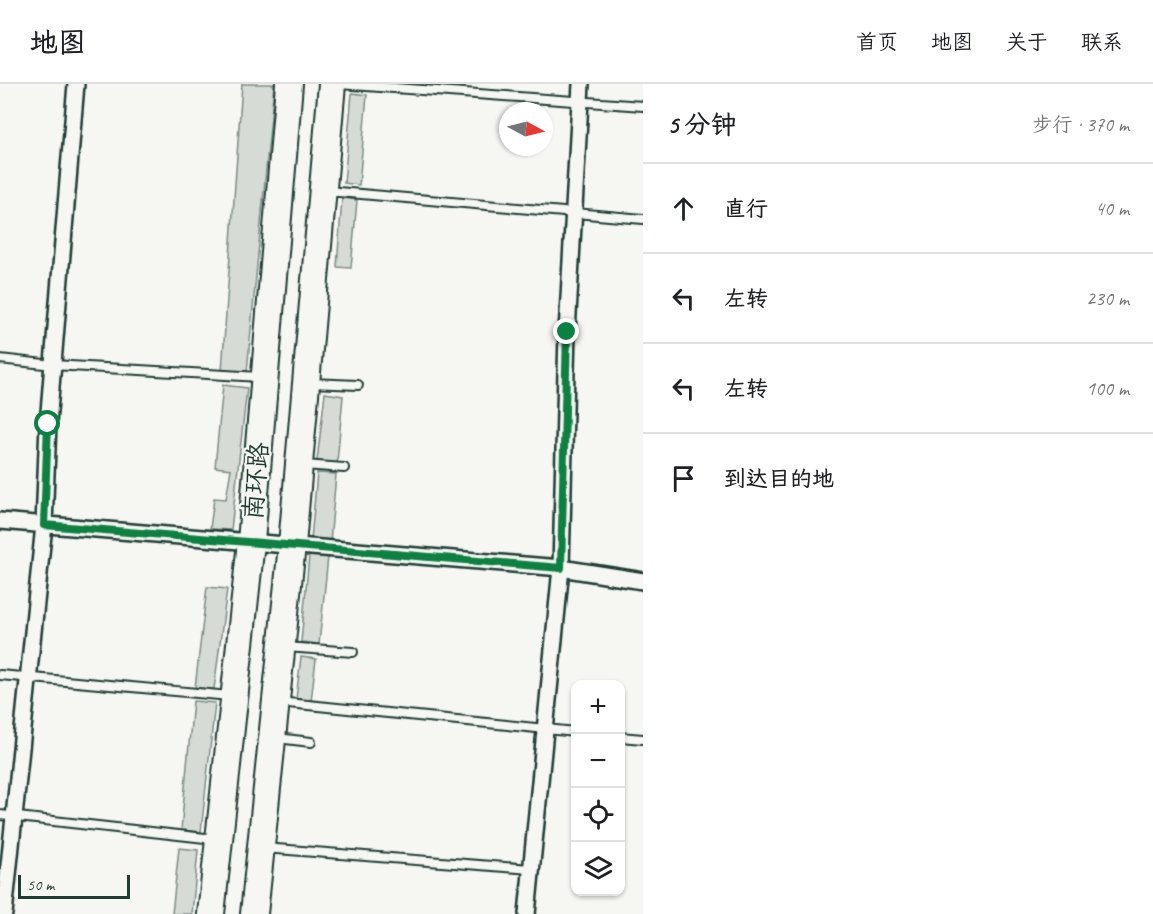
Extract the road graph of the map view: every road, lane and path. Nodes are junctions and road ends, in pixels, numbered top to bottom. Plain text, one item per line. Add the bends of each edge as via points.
1 (76, 84) edge
2 (290, 84) edge
3 (332, 84) edge
4 (339, 84) edge
5 (581, 84) edge
6 (580, 102) junction
7 (643, 106) edge
8 (323, 191) junction
9 (574, 213) junction
10 (643, 219) edge
11 (0, 359) edge
12 (53, 365) junction
13 (264, 378) junction
14 (306, 382) junction
15 (358, 385) dead end
16 (299, 465) junction
17 (344, 468) dead end
18 (0, 521) edge
19 (44, 525) junction
20 (251, 542) junction
21 (292, 545) junction
22 (561, 568) junction
23 (643, 581) edge
24 (282, 647) junction
25 (353, 652) dead end
26 (0, 675) edge
27 (28, 677) junction
28 (234, 696) junction
29 (276, 702) junction
30 (545, 729) junction
31 (571, 732) edge
32 (272, 737) junction
33 (625, 737) edge
34 (643, 739) edge
35 (311, 742) dead end
36 (7, 816) edge
37 (219, 839) junction
38 (261, 848) junction
39 (531, 869) junction
40 (4, 914) edge
41 (211, 914) edge
42 (254, 914) edge
43 (527, 914) edge

1 - 12 street
2 - 13 highway, 南环路
3 - 8 highway, 南环路
4 - 6 lane
5 - 6 street
6 - 7 lane
6 - 9 street
8 - 9 lane
8 - 14 highway, 南环路
9 - 10 lane
9 - 22 street
11 - 12 lane
12 - 13 lane
12 - 19 street
13 - 20 highway, 南环路
14 - 15 lane
14 - 16 highway, 南环路
16 - 17 lane
16 - 21 highway, 南环路
18 - 19 street
19 - 20 street
19 - 27 street
20 - 21 street
20 - 28 highway, 南环路
21 - 22 street
21 - 24 highway, 南环路
22 - 23 street
22 - 30 street
24 - 25 lane
24 - 29 highway, 南环路
26 - 27 lane
27 - 28 lane
27 - 36 street
28 - 37 highway, 南环路
29 - 30 lane
29 - 32 highway, 南环路
30 - 31 lane
30 - 39 street
32 - 35 lane
32 - 38 highway, 南环路
33 - 34 lane
36 - 37 lane
36 - 40 street
37 - 41 highway, 南环路
38 - 39 lane
38 - 42 highway, 南环路
39 - 43 street

